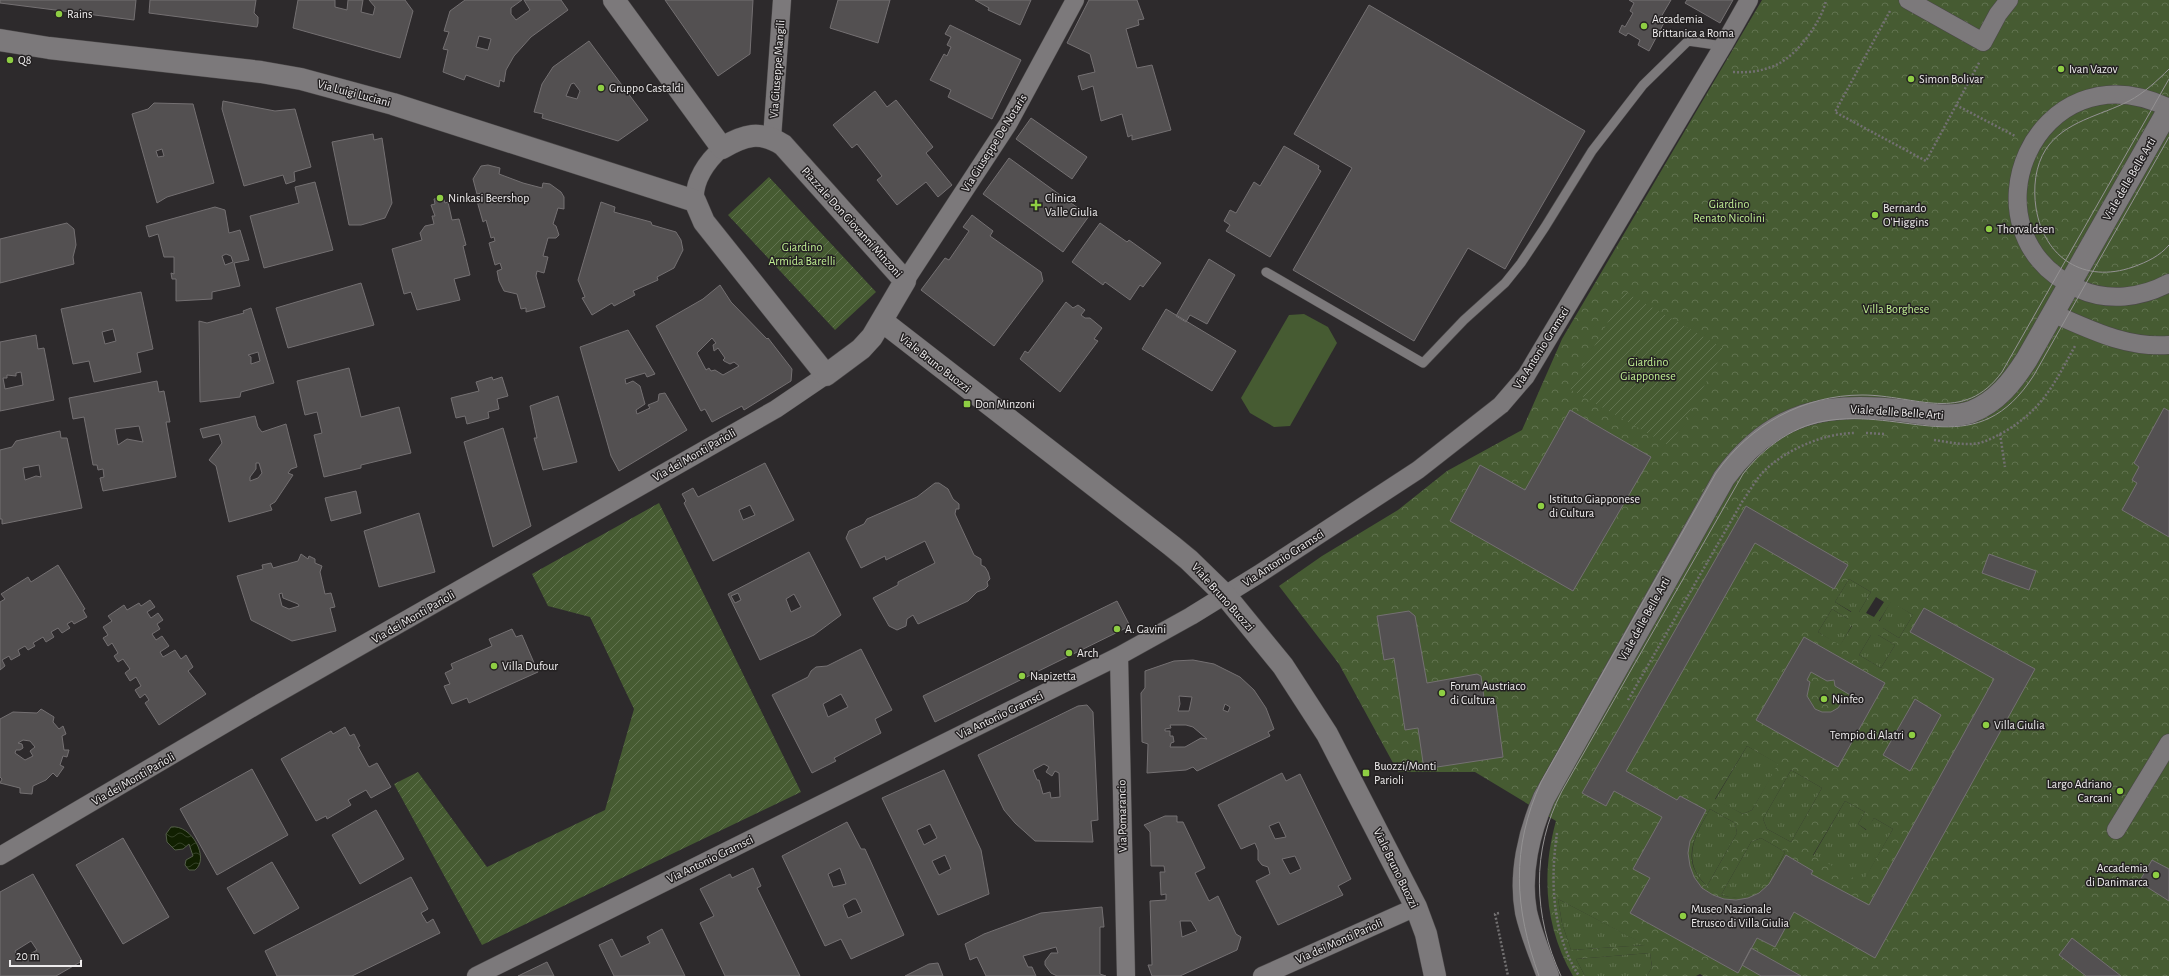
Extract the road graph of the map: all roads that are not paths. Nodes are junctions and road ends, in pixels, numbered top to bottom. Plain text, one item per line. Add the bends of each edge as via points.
1 (614, 0) edge
2 (782, 0) edge
3 (1075, 0) edge
4 (1749, 0) edge
5 (2009, 0) edge
6 (1901, 3) edge
7 (0, 40) edge
8 (1723, 46) junction
9 (2169, 108) edge
10 (772, 138) junction
11 (722, 148) junction
12 (695, 201) junction
13 (1266, 272) dead end
14 (905, 281) junction
15 (2169, 283) edge
16 (2069, 284) junction
17 (2052, 313) junction
18 (882, 321) junction
19 (2169, 345) edge
20 (826, 375) junction
21 (1225, 596) junction
22 (1119, 656) junction
23 (2169, 743) edge
24 (2116, 830) dead end
25 (0, 856) edge
26 (1416, 907) junction
27 (476, 976) edge
28 (1126, 976) edge
29 (1262, 976) edge
30 (1435, 976) edge
31 (1548, 976) edge

1 - 11 street
2 - 10 street, Via Giuseppe Mangili
3 - 14 street, Via Giuseppe De Notaris via 1008,124
4 - 8 street, Via Antonio Gramsci
5 - 6 street via 1983,42
7 - 12 street, Via Luigi Luciani via 301,79 409,109
8 - 13 lane via 1688,41 1643,85 1592,151 1521,263 1505,283 1464,320 1423,363
8 - 21 street, Via Antonio Gramsci via 1539,355 1514,391 1463,436 1418,470
9 - 16 street, Viale delle Belle Arti
9 - 16 street via 2137,96 2119,94 2093,97 2057,115 2031,144 2024,158 2019,181 2018,206 2021,222 2026,237 2044,264
10 - 11 street, Piazzale Don Giovanni Minzoni via 751,136
10 - 14 street, Piazzale Don Giovanni Minzoni via 788,149
11 - 12 street, Piazzale Don Giovanni Minzoni via 701,175 694,194
12 - 20 street via 704,222
14 - 18 street, Piazzale Don Giovanni Minzoni
15 - 16 street via 2130,296 2091,293
16 - 17 street, Viale delle Belle Arti
17 - 19 street via 2127,343
17 - 31 street, Viale delle Belle Arti via 2027,359 2009,385 1976,410 1951,416 1869,408 1825,410 1801,416 1782,424 1748,450 1724,478 1544,798 1530,839 1525,878 1526,908 1536,946
18 - 20 street, Piazzale Don Giovanni Minzoni via 864,345
18 - 21 street, Viale Bruno Buozzi via 1190,560
20 - 25 street, Via dei Monti Parioli via 776,409 252,708
21 - 22 street, Via Antonio Gramsci
21 - 26 street, Viale Bruno Buozzi via 1283,666 1327,734
22 - 27 street, Via Antonio Gramsci
22 - 28 street, Via Pomarancio
23 - 24 street
26 - 29 street, Via dei Monti Parioli
26 - 30 street, Viale Bruno Buozzi via 1426,934

